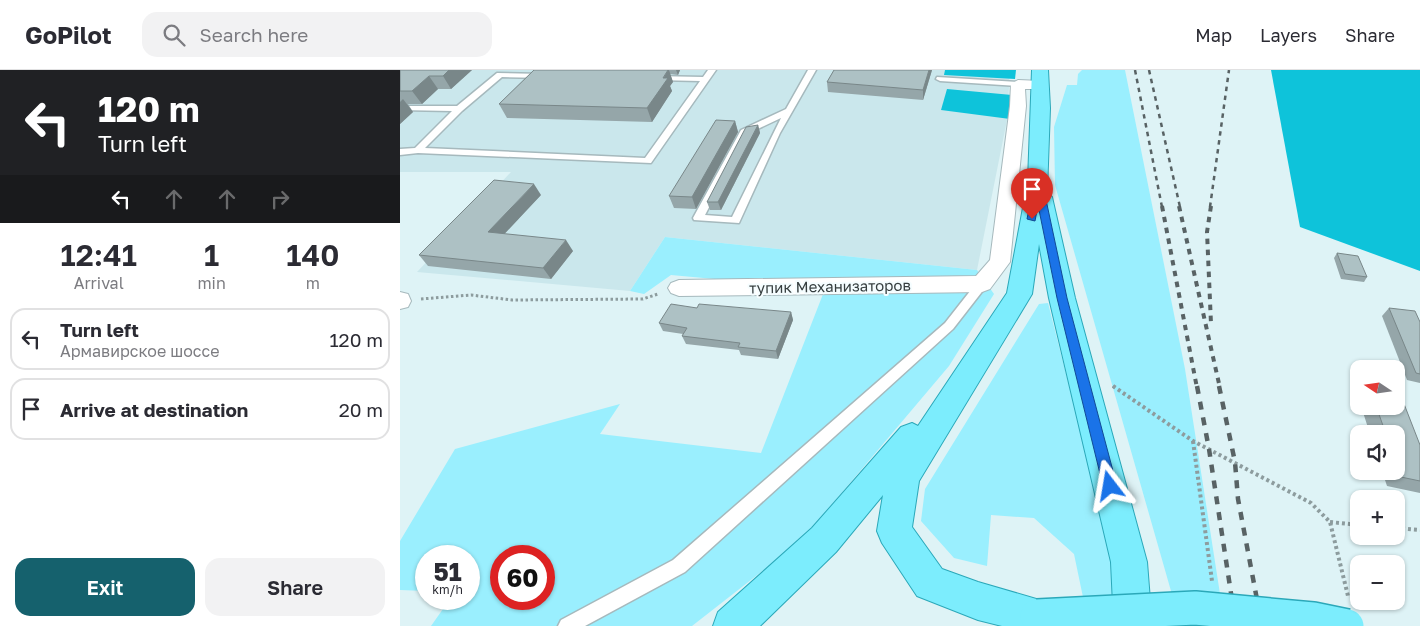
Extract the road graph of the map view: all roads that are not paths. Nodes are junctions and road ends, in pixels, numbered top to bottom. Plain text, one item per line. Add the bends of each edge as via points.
1 (712, 70) edge
2 (812, 70) edge
3 (549, 76) edge
4 (1040, 77) edge
5 (647, 78) edge
6 (706, 79) junction
7 (940, 79) dead end
8 (1018, 84) junction
9 (400, 108) edge
10 (459, 109) junction
11 (788, 111) junction
12 (418, 150) junction
13 (400, 152) edge
14 (1038, 181) junction
15 (982, 284) junction
16 (679, 288) road end
17 (976, 361) junction
18 (1348, 612) edge
19 (1025, 621) edge
20 (567, 626) edge
21 (732, 626) edge
22 (1134, 626) edge

1 - 6 lane
2 - 11 lane
3 - 10 lane via 500,75
4 - 8 street
4 - 14 main road
5 - 6 lane
6 - 12 lane via 648,161
7 - 8 lane
8 - 15 street via 1000,262
9 - 10 lane
10 - 12 lane
11 - 11 lane via 744,132 698,218 735,221
12 - 13 lane
14 - 17 main road via 1019,294
14 - 22 main road via 1062,298 1129,562
15 - 16 street, тупик Механизаторов
15 - 20 lane via 949,326 679,566
17 - 19 main road via 903,477 894,531 930,583
17 - 21 main road via 824,540
18 - 19 main road, bridge via 1313,619 1195,608

